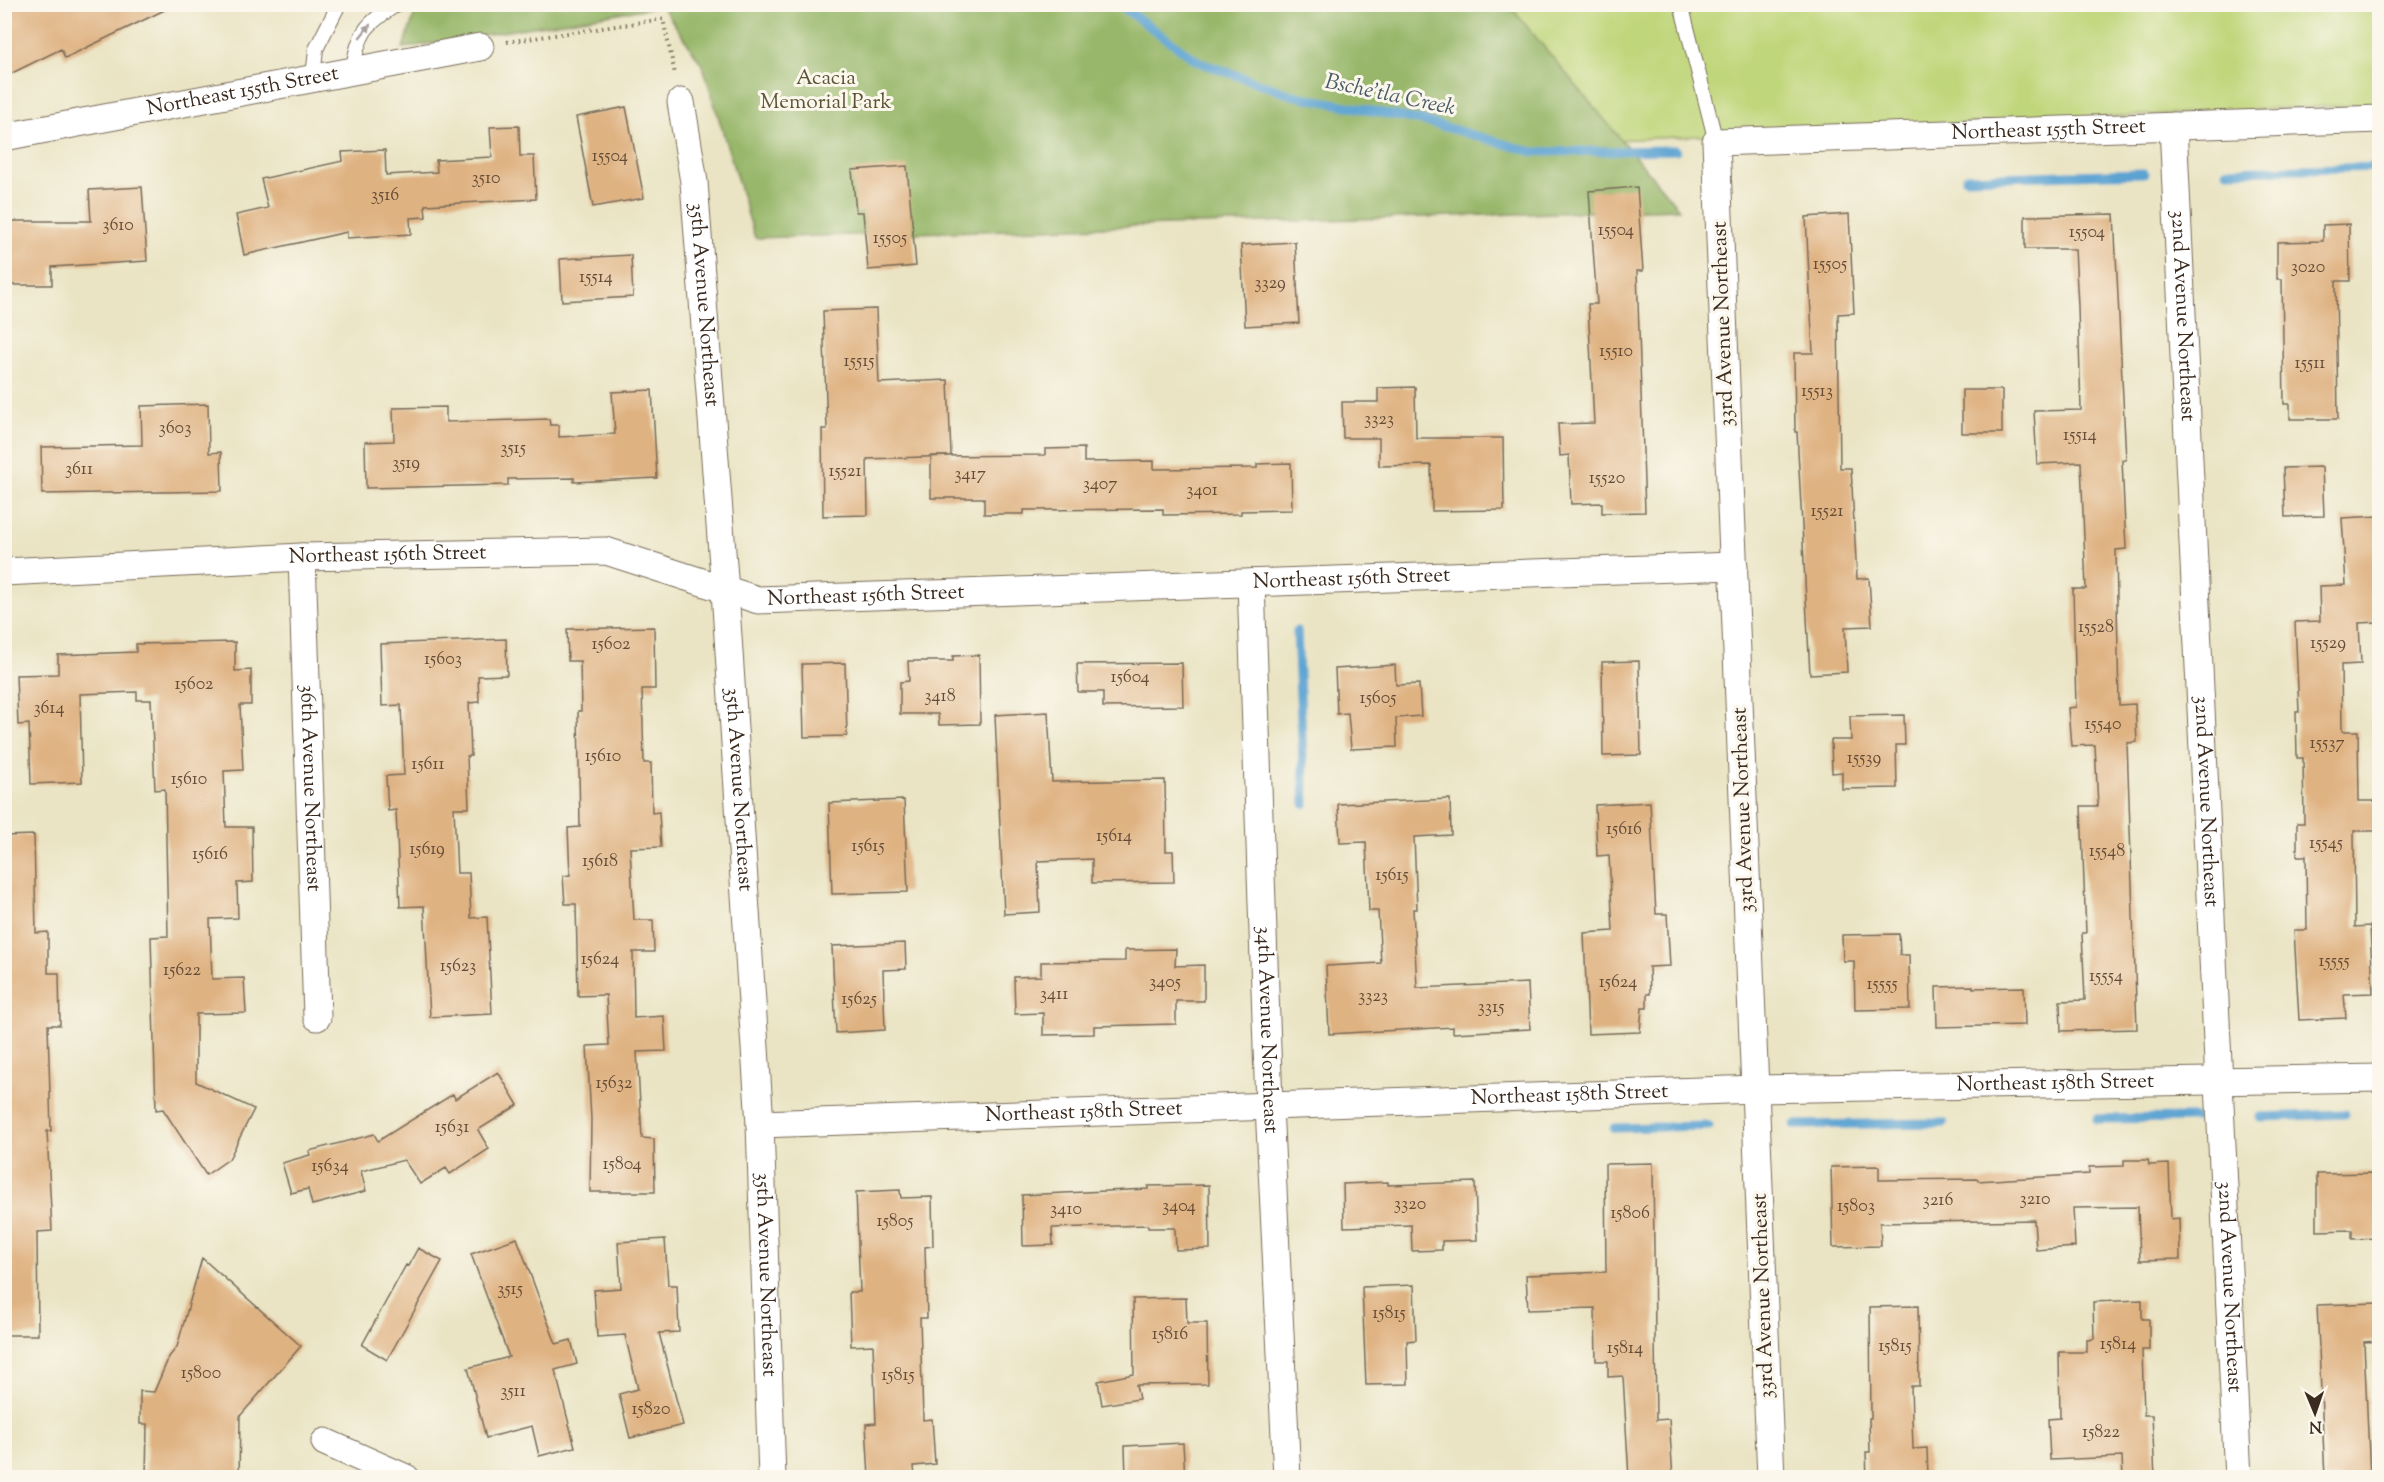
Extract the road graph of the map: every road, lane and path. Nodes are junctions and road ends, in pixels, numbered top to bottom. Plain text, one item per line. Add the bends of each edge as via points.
1 (339, 4) edge
2 (397, 4) edge
3 (1681, 4) edge
4 (480, 47) joint
5 (352, 71) junction
6 (313, 78) junction
7 (681, 102) joint
8 (2379, 119) edge
9 (2174, 126) junction
10 (4, 137) edge
11 (1716, 142) junction
12 (302, 557) junction
13 (1734, 566) junction
14 (4, 572) edge
15 (1251, 583) junction
16 (725, 591) junction
17 (317, 1017) dead end
18 (2379, 1078) edge
19 (2218, 1082) junction
20 (1756, 1089) junction
21 (1269, 1106) junction
22 (760, 1124) junction
23 (325, 1442) dead end
24 (406, 1478) edge
25 (772, 1478) edge
26 (1287, 1478) edge
27 (1771, 1478) edge
28 (2238, 1478) edge

1 - 6 lane via 315,49
5 -> 2 lane via 358,40 375,18
3 - 11 lane
4 - 5 street, Northeast 155th Street
4 - 7 path via 663,19
5 - 6 street, Northeast 155th Street
6 - 10 street, Northeast 155th Street
7 - 16 street, 35th Avenue Northeast via 694,182
8 - 9 street, Northeast 155th Street
9 - 11 street, Northeast 155th Street
9 - 19 street, 32nd Avenue Northeast
11 - 13 street, 33rd Avenue Northeast
12 - 14 street, Northeast 156th Street
12 - 16 street, Northeast 156th Street via 606,551
12 - 17 street, 36th Avenue Northeast
13 - 15 street, Northeast 156th Street
13 - 20 street, 33rd Avenue Northeast
15 - 16 street, Northeast 156th Street via 758,600
15 - 21 street, 34th Avenue Northeast
16 - 22 street, 35th Avenue Northeast
18 - 19 street, Northeast 158th Street
19 - 20 street, Northeast 158th Street
19 - 28 street, 32nd Avenue Northeast
20 - 21 street, Northeast 158th Street
20 - 27 street, 33rd Avenue Northeast
21 - 22 street, Northeast 158th Street
21 - 26 street, 34th Avenue Northeast
22 - 25 street, 35th Avenue Northeast
23 - 24 street

